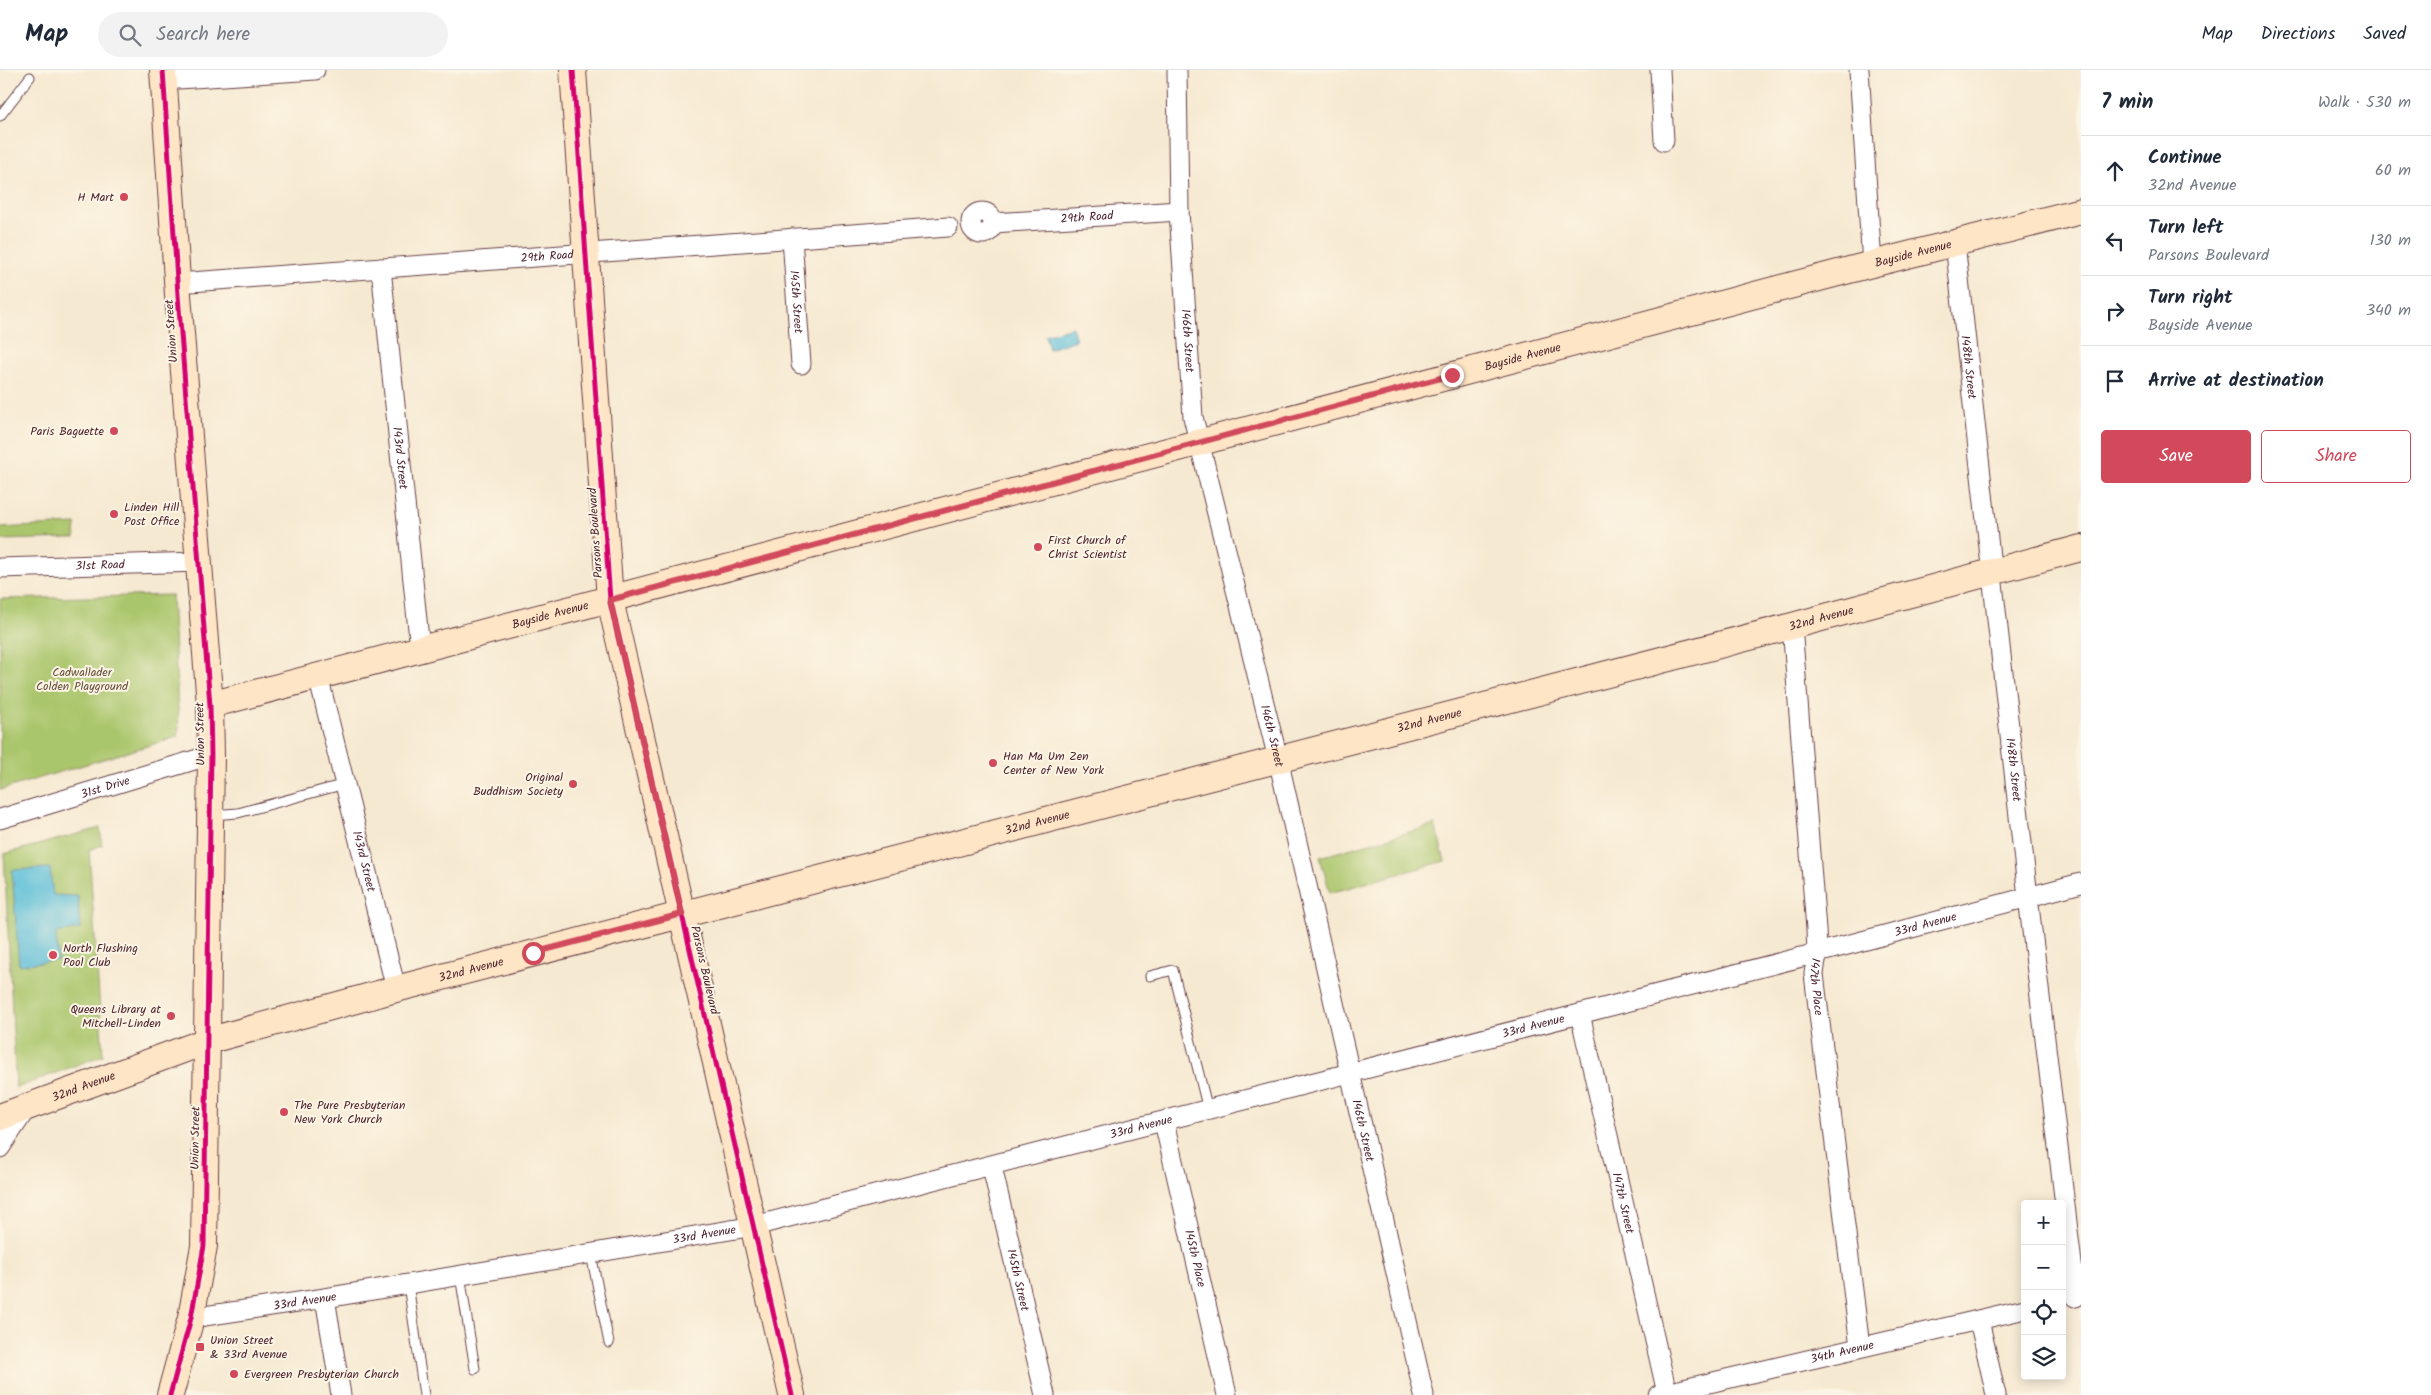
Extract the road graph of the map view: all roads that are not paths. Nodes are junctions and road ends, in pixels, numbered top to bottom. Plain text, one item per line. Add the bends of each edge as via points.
1 (314, 70) edge
2 (573, 70) edge
3 (1177, 70) edge
4 (1660, 70) edge
5 (1860, 70) edge
6 (163, 75) edge
7 (30, 77) dead end
8 (0, 116) edge
9 (1664, 141) dead end
10 (1179, 211) junction
11 (2081, 211) edge
12 (993, 223) dead end
13 (948, 227) dead end
14 (792, 238) junction
15 (1955, 243) junction
16 (586, 253) junction
17 (1872, 264) junction
18 (381, 268) junction
19 (177, 283) junction
20 (800, 364) dead end
21 (1199, 442) junction
22 (2081, 548) edge
23 (199, 562) junction
24 (0, 568) edge
25 (1992, 572) junction
26 (610, 600) junction
27 (1792, 626) junction
28 (420, 649) junction
29 (318, 676) junction
30 (210, 705) junction
31 (211, 755) junction
32 (1278, 759) junction
33 (345, 784) junction
34 (210, 816) junction
35 (0, 819) edge
36 (2081, 883) edge
37 (2028, 897) junction
38 (682, 914) junction
39 (1817, 953) junction
40 (1150, 976) dead end
41 (396, 989) junction
42 (1580, 1014) junction
43 (207, 1041) junction
44 (1350, 1074) junction
45 (28, 1106) junction
46 (1208, 1110) junction
47 (0, 1117) edge
48 (1164, 1122) junction
49 (0, 1148) edge
50 (992, 1167) junction
51 (754, 1226) junction
52 (591, 1254) junction
53 (460, 1275) junction
54 (408, 1284) junction
55 (2073, 1297) edge
56 (325, 1298) junction
57 (2021, 1310) edge
58 (191, 1318) junction
59 (1979, 1320) junction
60 (610, 1344) dead end
61 (1860, 1347) junction
62 (475, 1369) dead end
63 (1663, 1394) edge
64 (170, 1395) edge
65 (341, 1395) edge
66 (424, 1395) edge
67 (792, 1395) edge
68 (1045, 1395) edge
69 (1227, 1395) edge
70 (1424, 1395) edge
71 (1996, 1395) edge

1 - 6 street
2 - 16 street, Parsons Boulevard
3 - 10 street, 146th Street
4 - 9 street
5 - 17 street
6 - 19 street, Union Street
7 - 8 lane
10 - 12 street, 29th Road
10 - 21 street, 146th Street via 1194,418
11 - 15 street, Bayside Avenue
13 - 14 street, 29th Road
14 - 16 street, 29th Road
14 - 20 street, 145th Street
15 - 17 street, Bayside Avenue
15 - 25 street, 148th Street
16 - 18 street, 29th Road
16 - 26 street, Parsons Boulevard
17 - 21 street, Bayside Avenue
18 - 19 street, 29th Road
18 - 28 street, 143rd Street
19 - 23 street, Union Street
21 - 26 street, Bayside Avenue
21 - 32 street, 146th Street
22 - 25 street, 32nd Avenue
23 - 24 street, 31st Road
23 - 30 street, Union Street
25 - 27 street, 32nd Avenue
25 - 37 street, 148th Street
26 - 28 street, Bayside Avenue
26 - 38 street, Parsons Boulevard
27 - 32 street, 32nd Avenue
27 - 39 street, 147th Place
28 - 29 street, Bayside Avenue
29 - 30 street, Bayside Avenue
29 - 33 street, 143rd Street
30 - 31 street, Union Street
31 - 34 street, Union Street
31 - 35 street, 31st Drive
32 - 38 street, 32nd Avenue
32 - 44 street, 146th Street
33 - 34 lane via 238,813
33 - 41 street, 143rd Street
34 - 43 street, Union Street
36 - 37 street, 33rd Avenue
37 - 39 street, 33rd Avenue
37 - 55 street, 148th Street
38 - 41 street, 32nd Avenue
38 - 51 street, Parsons Boulevard
39 - 42 street, 33rd Avenue
39 - 61 street, 147th Place via 1814,974
40 - 46 lane via 1173,970
41 - 43 street, 32nd Avenue
42 - 44 street, 33rd Avenue
42 - 63 street, 147th Street
43 - 45 street, 32nd Avenue
43 - 58 street, Union Street via 204,1246
44 - 46 street, 33rd Avenue
44 - 70 street, 146th Street
45 - 47 street, 32nd Avenue
45 - 49 street
46 - 48 street, 33rd Avenue
48 - 50 street, 33rd Avenue
48 - 69 street, 145th Place
50 - 51 street, 33rd Avenue
50 - 68 street, 145th Street
51 - 52 street, 33rd Avenue
51 - 67 street, Parsons Boulevard
52 - 53 street, 33rd Avenue
52 - 60 lane
53 - 54 street, 33rd Avenue
53 - 62 lane
54 - 56 street, 33rd Avenue
54 - 66 lane
56 - 58 street, 33rd Avenue
56 - 65 street
57 - 59 street, 34th Avenue
58 - 64 street, Union Street
59 - 61 street, 34th Avenue
59 - 71 street
61 - 63 street, 34th Avenue

